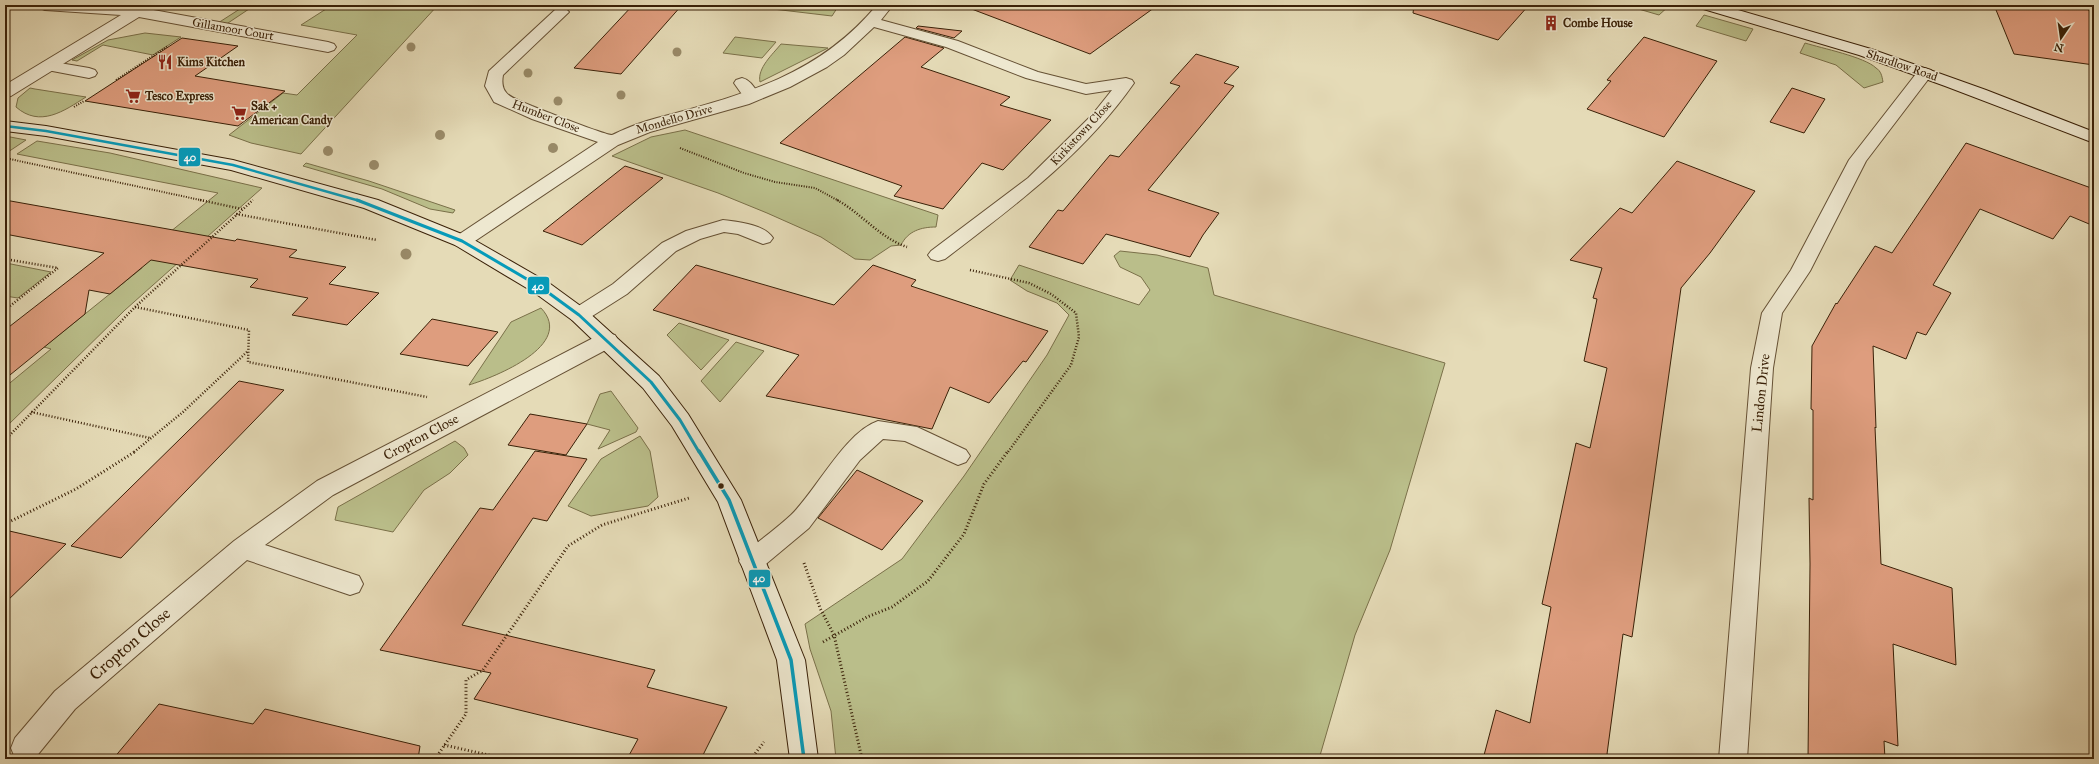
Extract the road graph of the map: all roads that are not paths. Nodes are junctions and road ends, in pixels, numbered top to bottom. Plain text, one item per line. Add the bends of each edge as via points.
1 (45, 5) edge
2 (885, 5) edge
3 (1705, 5) edge
4 (137, 12) junction
5 (561, 12) dead end
6 (872, 22) junction
7 (328, 47) dead end
8 (48, 66) junction
9 (89, 73) dead end
10 (1925, 73) junction
11 (5, 92) edge
12 (5, 126) edge
13 (2094, 138) edge
14 (612, 141) junction
15 (763, 238) dead end
16 (462, 241) junction
17 (938, 255) road end
18 (579, 315) junction
19 (607, 340) junction
20 (958, 456) dead end
21 (243, 548) junction
22 (752, 561) junction
23 (350, 584) dead end
24 (25, 748) dead end
25 (804, 759) edge
26 (1733, 759) edge

1 - 4 street, Gillamoor Court
2 - 6 street, Mondello Drive
3 - 10 street, Shardlow Road
4 - 7 street, Gillamoor Court
4 - 8 street
5 - 14 street, Humber Close via 495,74 492,86 500,98 538,115
6 - 14 street, Mondello Drive via 849,45 805,75 747,90
6 - 17 street, Kirkistown Close via 952,44 1032,75 1086,89 1126,83 1098,119 1034,182
8 - 9 street
8 - 11 street
10 - 13 street, Shardlow Road via 2001,100
10 - 26 street, Lindon Drive via 1858,160 1800,271 1772,313 1762,368
12 - 16 street via 233,165 371,204
14 - 16 street, Mondello Drive
15 - 18 street via 742,229 723,226 693,235 669,247 620,289
16 - 18 street via 542,288
18 - 19 street
19 - 21 street, Cropton Close via 325,488
19 - 22 street via 656,389 680,420 733,510
20 - 22 street via 909,433 878,430 852,454 800,521
21 - 23 street
21 - 24 street, Cropton Close via 65,700
22 - 25 street via 791,660

